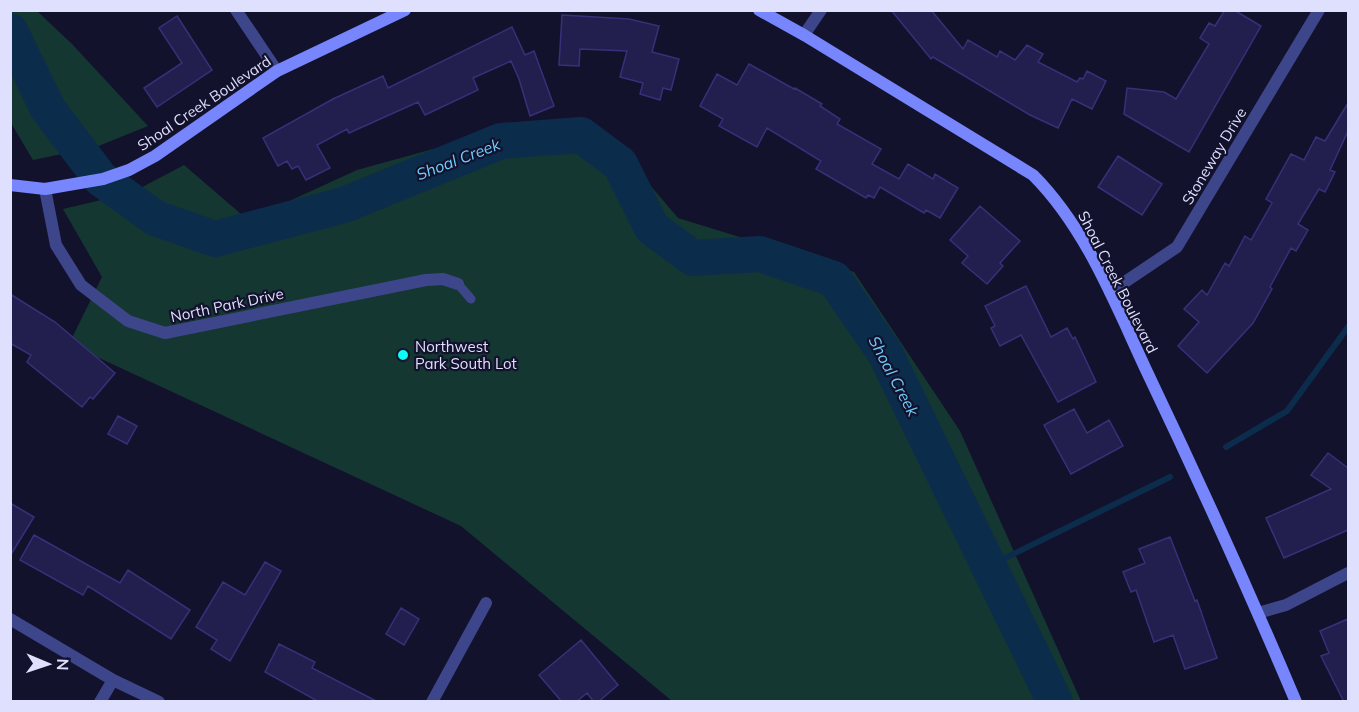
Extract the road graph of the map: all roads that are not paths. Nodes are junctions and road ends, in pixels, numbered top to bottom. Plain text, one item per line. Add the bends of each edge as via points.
1 (236, 10) edge
2 (405, 10) edge
3 (759, 10) edge
4 (821, 10) edge
5 (1318, 10) edge
6 (804, 35) junction
7 (277, 71) junction
8 (10, 185) edge
9 (45, 189) junction
10 (458, 284) joint
11 (1110, 292) junction
12 (471, 299) dead end
13 (1348, 573) edge
14 (486, 603) dead end
15 (1258, 613) junction
16 (10, 619) edge
17 (113, 680) junction
18 (100, 702) edge
19 (159, 702) edge
20 (432, 702) edge
21 (1296, 702) edge

1 - 7 street
2 - 7 street, Shoal Creek Boulevard
3 - 6 street, Shoal Creek Boulevard
4 - 6 street
5 - 11 street, Stoneway Drive via 1176,247
6 - 11 street, Shoal Creek Boulevard via 1033,175 1068,217
7 - 9 street, Shoal Creek Boulevard via 156,156 129,170
8 - 9 street, Shoal Creek Boulevard
9 - 10 street, North Park Drive via 56,246 81,285 128,321 165,333 426,280 443,279
10 - 12 lane
11 - 15 street, Shoal Creek Boulevard
13 - 15 street via 1286,605
14 - 20 street
15 - 21 street, Shoal Creek Boulevard
16 - 17 street
17 - 18 street
17 - 19 street

